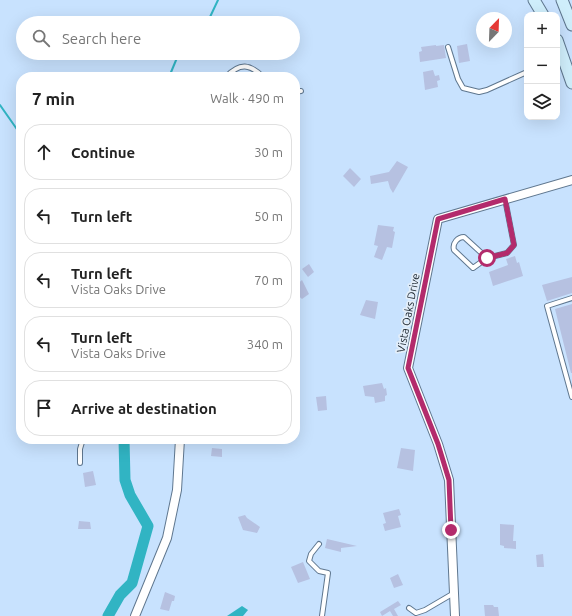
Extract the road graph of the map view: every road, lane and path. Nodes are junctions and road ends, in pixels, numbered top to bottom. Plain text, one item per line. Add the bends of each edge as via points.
1 (534, 0) edge
2 (562, 0) edge
3 (540, 12) edge
4 (572, 25) edge
5 (448, 47) dead end
6 (560, 56) edge
7 (233, 72) edge
8 (257, 72) edge
9 (524, 73) edge
10 (572, 82) edge
11 (572, 180) edge
12 (505, 199) junction
13 (487, 258) junction
14 (572, 298) edge
15 (572, 397) edge
16 (81, 444) edge
17 (180, 444) edge
18 (80, 463) dead end
19 (319, 544) dead end
20 (454, 593) junction
21 (409, 608) dead end
22 (135, 616) edge
23 (322, 616) edge
24 (455, 616) edge

1 - 3 main road
2 - 4 main road
5 - 9 lane via 463,88 480,92
6 - 10 main road
7 - 8 lane via 243,65 248,65
11 - 12 street, Vista Oaks Drive
12 - 13 lane via 514,245 507,253
12 - 20 street, Vista Oaks Drive via 438,219 408,368 438,444 449,480
13 - 13 lane via 473,268 454,250 455,242 464,237
14 - 15 lane via 547,306
16 - 18 lane
17 - 22 street via 177,490 168,538
19 - 23 lane via 309,561 318,571 328,573
20 - 21 lane via 425,610 416,613
20 - 24 street, Vista Oaks Drive

